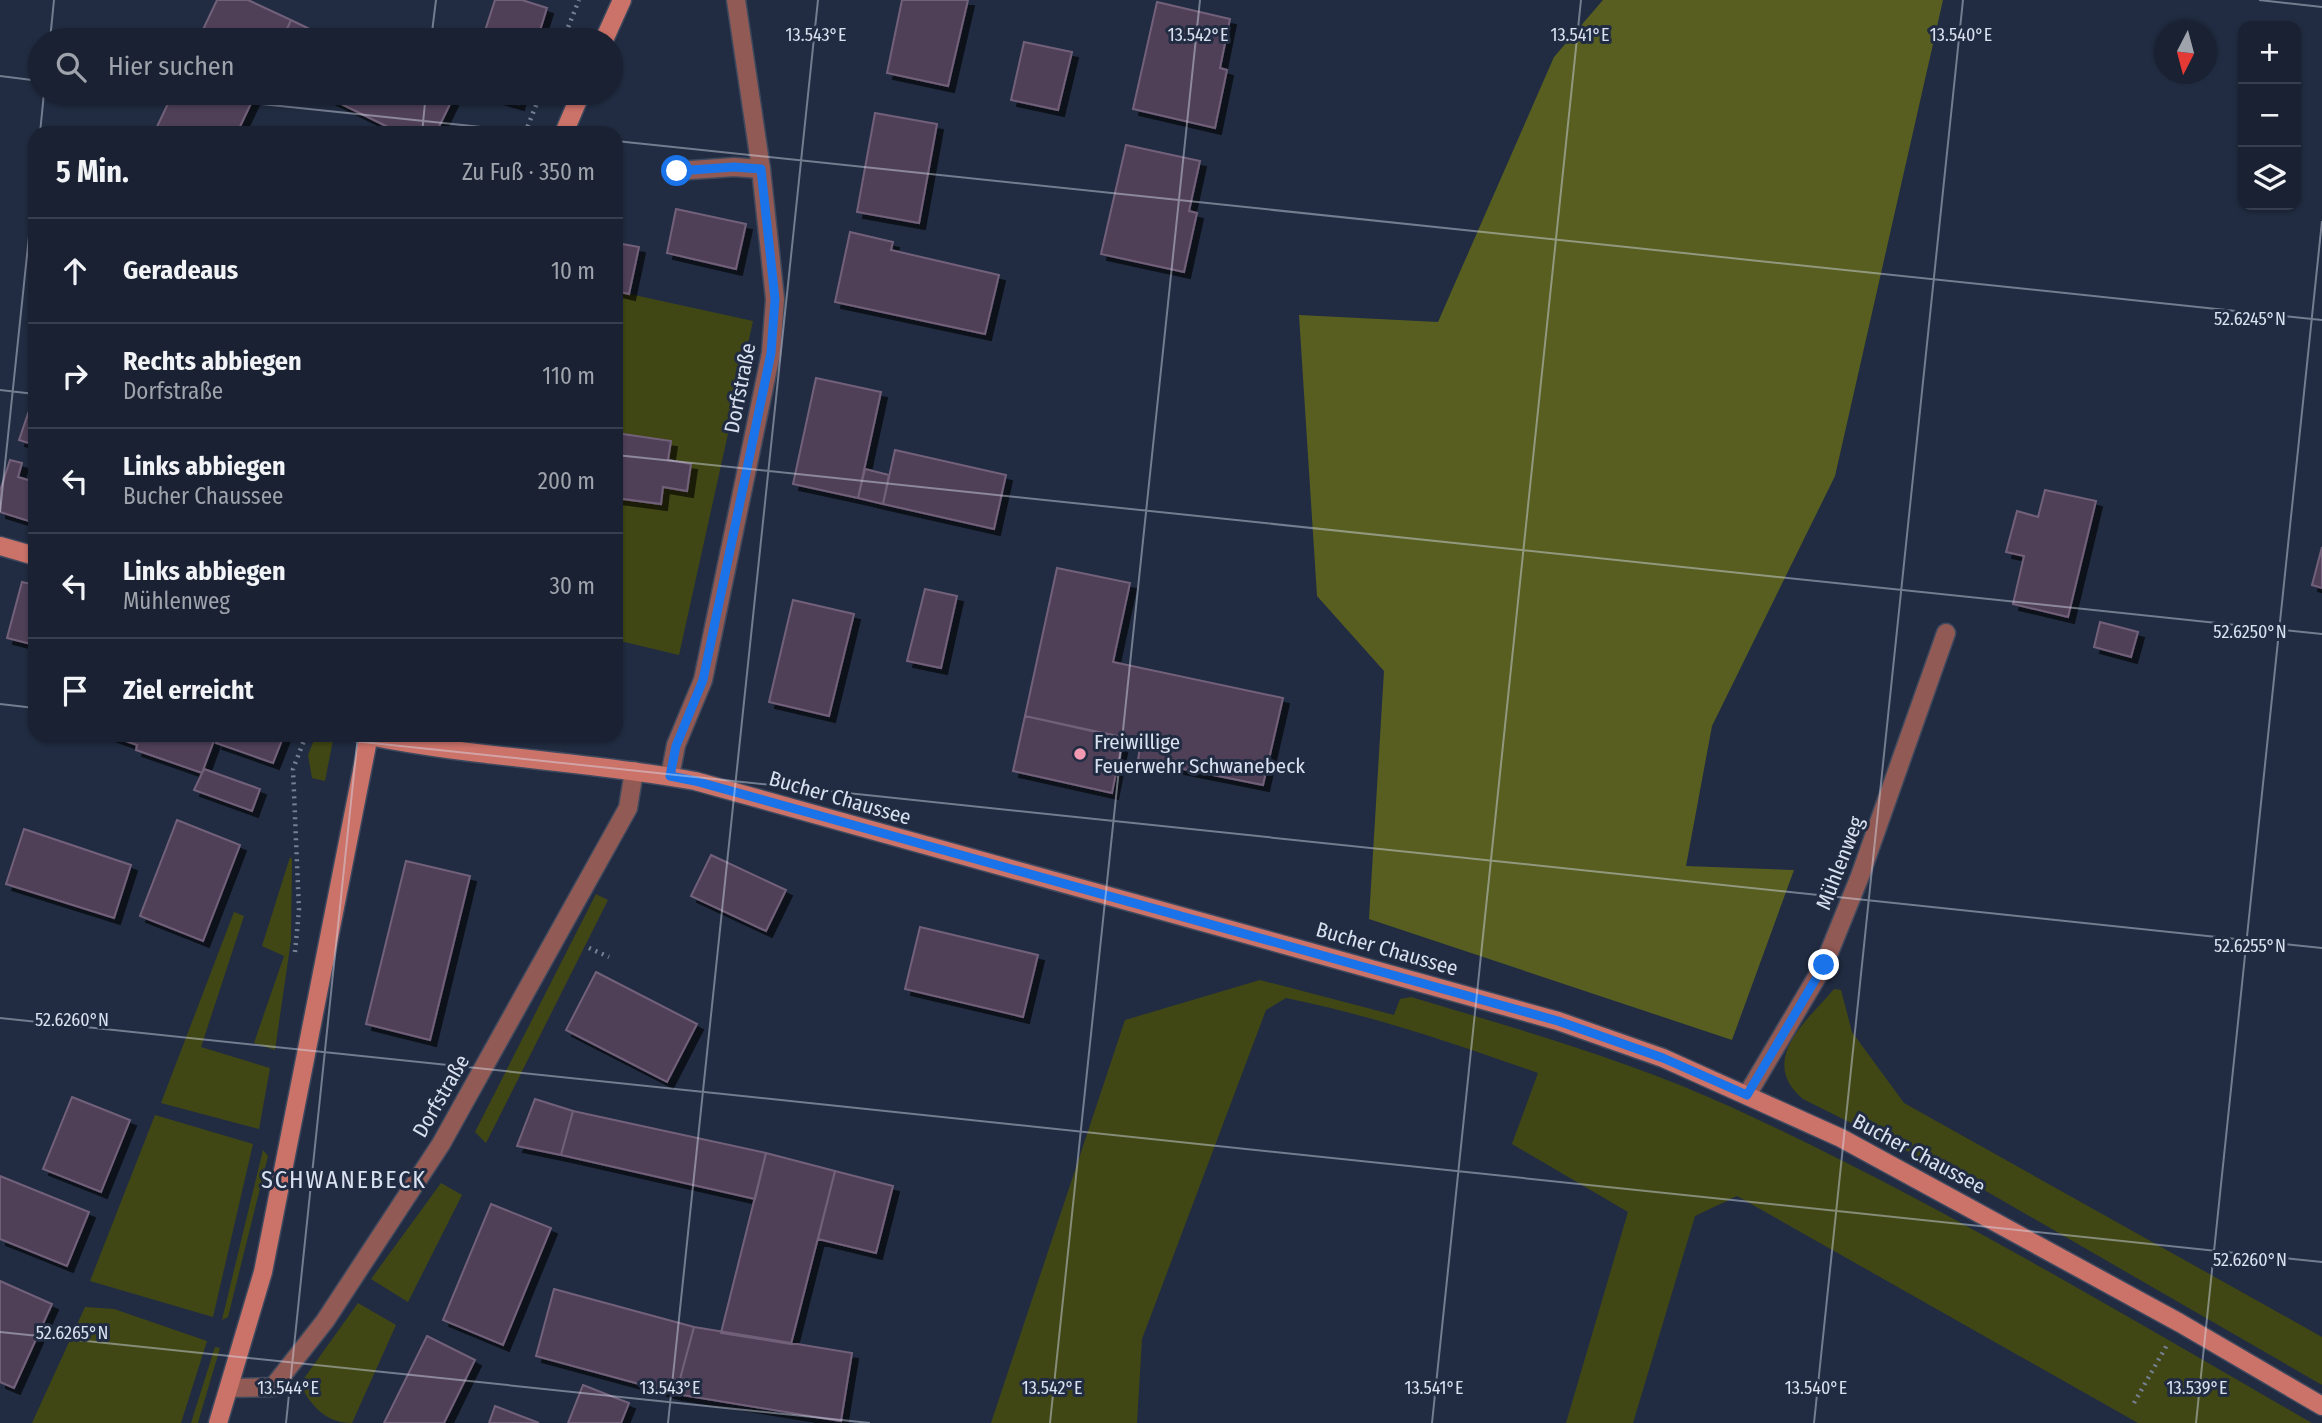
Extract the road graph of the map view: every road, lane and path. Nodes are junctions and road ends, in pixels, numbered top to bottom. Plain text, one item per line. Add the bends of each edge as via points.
1 (579, 0) edge
2 (622, 0) edge
3 (736, 0) edge
4 (568, 28) edge
5 (609, 28) edge
6 (536, 105) edge
7 (576, 105) edge
8 (528, 126) edge
9 (567, 126) edge
10 (761, 169) junction
11 (677, 171) dead end
12 (0, 546) edge
13 (28, 554) edge
14 (1946, 633) dead end
15 (303, 742) edge
16 (368, 742) edge
17 (400, 742) edge
18 (634, 771) junction
19 (670, 776) junction
20 (589, 948) dead end
21 (609, 957) dead end
22 (294, 963) dead end
23 (1747, 1095) junction
24 (2180, 1323) junction
25 (229, 1388) junction
26 (2134, 1403) dead end
27 (2322, 1406) edge
28 (218, 1423) edge

1 - 4 path
2 - 5 main road
3 - 10 street, Dorfstraße
6 - 8 path
7 - 9 main road
10 - 11 street
10 - 19 street, Dorfstraße via 775,299 771,353 703,680 676,746
12 - 13 main road
14 - 23 street, Mühlenweg via 1824,965
15 - 22 path via 293,769 299,910
16 - 25 main road via 263,1272
17 - 18 main road, Bucher Chaussee
18 - 19 main road, Bucher Chaussee
18 - 25 street, Dorfstraße via 628,808 441,1144 325,1321 273,1387
19 - 23 main road, Bucher Chaussee via 1558,1021 1663,1058
20 - 21 path
23 - 24 main road, Bucher Chaussee via 1841,1138
24 - 26 path
24 - 27 main road, Bucher Chaussee
25 - 28 main road

